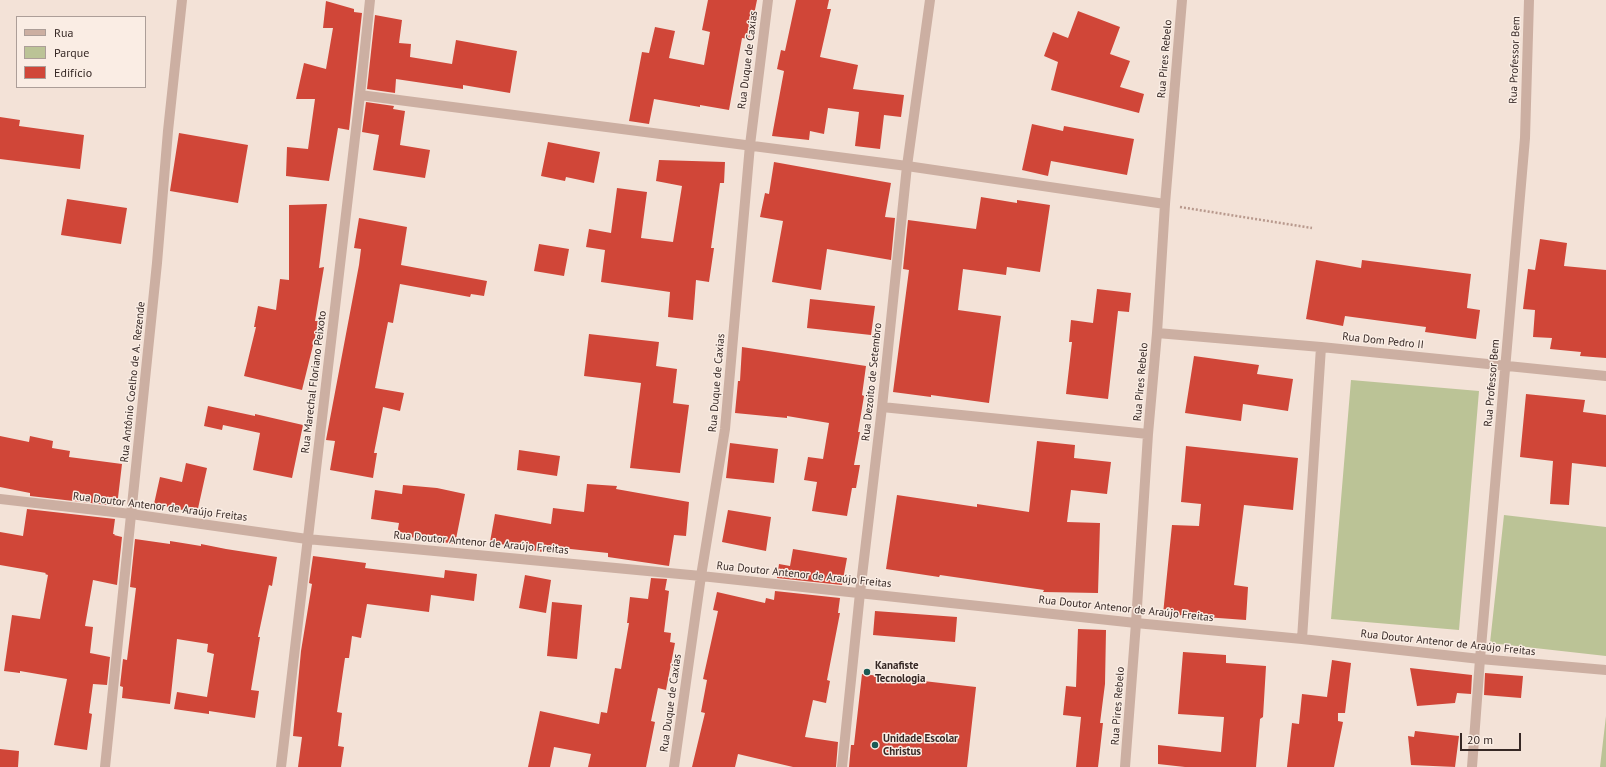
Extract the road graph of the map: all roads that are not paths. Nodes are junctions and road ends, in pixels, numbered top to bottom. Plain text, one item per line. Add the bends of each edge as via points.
1 (182, 0) edge
2 (370, 0) edge
3 (768, 0) edge
4 (930, 0) edge
5 (1182, 0) edge
6 (1529, 0) edge
7 (360, 95) junction
8 (750, 145) junction
9 (907, 166) junction
10 (1165, 204) junction
11 (1157, 333) junction
12 (1321, 347) junction
13 (1506, 365) junction
14 (1606, 376) edge
15 (882, 407) junction
16 (1148, 434) junction
17 (0, 499) edge
18 (131, 514) junction
19 (307, 539) junction
20 (701, 576) junction
21 (860, 593) junction
22 (1136, 623) junction
23 (1302, 639) junction
24 (1480, 659) junction
25 (1606, 670) edge
26 (105, 767) edge
27 (281, 767) edge
28 (674, 767) edge
29 (842, 767) edge
30 (1125, 767) edge
31 (1472, 767) edge

1 - 18 street, Rua Antônio Coelho de A. Rezende
2 - 7 street, Rua Marechal Floriano Peixoto
3 - 8 street, Rua Duque de Caxias
4 - 9 street, Rua Dezoito de Setembro
5 - 10 street, Rua Pires Rebelo
6 - 13 street, Rua Professor Bem via 1525,138
7 - 8 street
7 - 19 street, Rua Marechal Floriano Peixoto
8 - 9 street
8 - 20 street, Rua Duque de Caxias via 725,429
9 - 10 street
9 - 15 street, Rua Dezoito de Setembro
10 - 11 street, Rua Pires Rebelo
11 - 12 street, Rua Dom Pedro II
11 - 16 street, Rua Pires Rebelo
12 - 13 street, Rua Dom Pedro II
12 - 23 street
13 - 14 street, Rua Dom Pedro II
13 - 24 street, Rua Professor Bem
15 - 16 street
15 - 21 street, Rua Dezoito de Setembro
16 - 22 street, Rua Pires Rebelo
17 - 18 street, Rua Doutor Antenor de Araújo Freitas
18 - 19 street, Rua Doutor Antenor de Araújo Freitas
18 - 26 street, Rua Antônio Coelho de A. Rezende
19 - 20 street, Rua Doutor Antenor de Araújo Freitas
19 - 27 street, Rua Marechal Floriano Peixoto
20 - 21 street, Rua Doutor Antenor de Araújo Freitas
20 - 28 street, Rua Duque de Caxias
21 - 22 street, Rua Doutor Antenor de Araújo Freitas
21 - 29 street, Rua Dezoito de Setembro
22 - 23 street, Rua Doutor Antenor de Araújo Freitas
22 - 30 street, Rua Pires Rebelo
23 - 24 street, Rua Doutor Antenor de Araújo Freitas
24 - 25 street, Rua Doutor Antenor de Araújo Freitas
24 - 31 street, Rua Professor Bem

